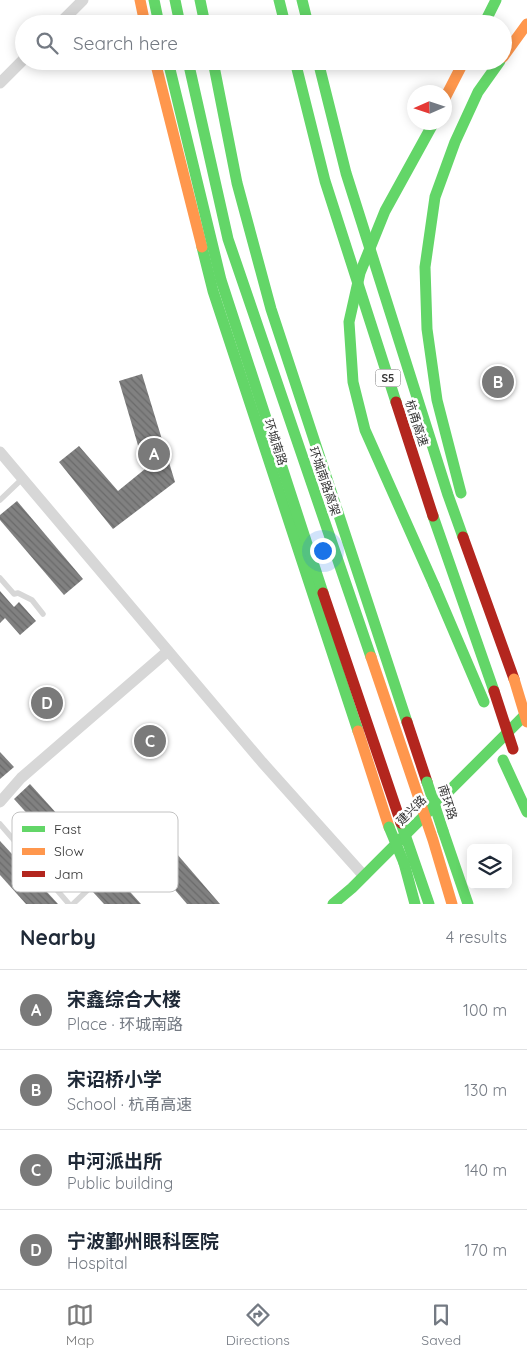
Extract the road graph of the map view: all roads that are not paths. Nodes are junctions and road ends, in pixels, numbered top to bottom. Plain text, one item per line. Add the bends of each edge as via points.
1 (83, 0) edge
2 (140, 0) edge
3 (154, 0) edge
4 (175, 0) edge
5 (200, 0) edge
6 (280, 0) edge
7 (302, 0) edge
8 (496, 0) edge
9 (68, 15) edge
10 (144, 15) edge
11 (158, 15) edge
12 (178, 15) edge
13 (203, 15) edge
14 (284, 15) edge
15 (306, 15) edge
16 (488, 15) edge
17 (527, 24) edge
18 (512, 45) edge
19 (15, 68) edge
20 (157, 70) edge
21 (170, 70) edge
22 (190, 70) edge
23 (215, 70) edge
24 (297, 70) edge
25 (320, 70) edge
26 (459, 70) edge
27 (494, 70) edge
28 (0, 83) edge
29 (452, 85) edge
30 (430, 130) edge
31 (0, 452) edge
32 (22, 479) junction
33 (0, 500) edge
34 (0, 578) edge
35 (43, 614) dead end
36 (492, 622) junction
37 (168, 651) junction
38 (485, 706) dead end
39 (527, 713) edge
40 (527, 722) edge
41 (492, 727) dead end
42 (514, 753) dead end
43 (522, 772) dead end
44 (527, 788) edge
45 (0, 802) edge
46 (527, 812) edge
47 (0, 824) edge
48 (12, 838) edge
49 (364, 876) junction
50 (59, 892) edge
51 (86, 892) edge
52 (69, 904) edge
53 (73, 904) edge
54 (334, 904) edge
55 (415, 904) edge
56 (429, 904) edge
57 (452, 904) edge
58 (468, 904) edge

1 - 9 street
2 - 10 main road
3 - 11 main road
4 - 12 main road
5 - 13 main road
6 - 14 main road
7 - 15 main road
8 - 16 main road
17 - 18 main road
19 - 28 street
20 - 55 main road, 环城南路, bridge via 213,291
21 - 56 main road, bridge via 221,280 312,561
22 - 57 main road, 环城南路高架, bridge via 228,238
23 - 58 main road, 南环路, bridge via 237,183 272,309
24 - 42 main road, 杭甬高速 / S5, bridge via 325,181 428,503
25 - 36 main road, 杭甬高速 / S5 via 346,173 448,495
26 - 29 main road
27 - 36 main road via 478,92 434,197 425,267 427,329 438,400
30 - 38 main road, bridge via 385,211 360,273 349,322 353,382 365,430
31 - 32 street
32 - 33 lane
32 - 37 street
34 - 35 lane via 14,594 32,600
36 - 40 main road, 杭甬高速 / S5, bridge
37 - 45 street via 21,778
37 - 49 street
39 - 49 main road, 建兴路
41 - 46 main road
43 - 44 main road
47 - 48 lane
49 - 54 main road, 建兴路
50 - 52 lane
51 - 53 lane

